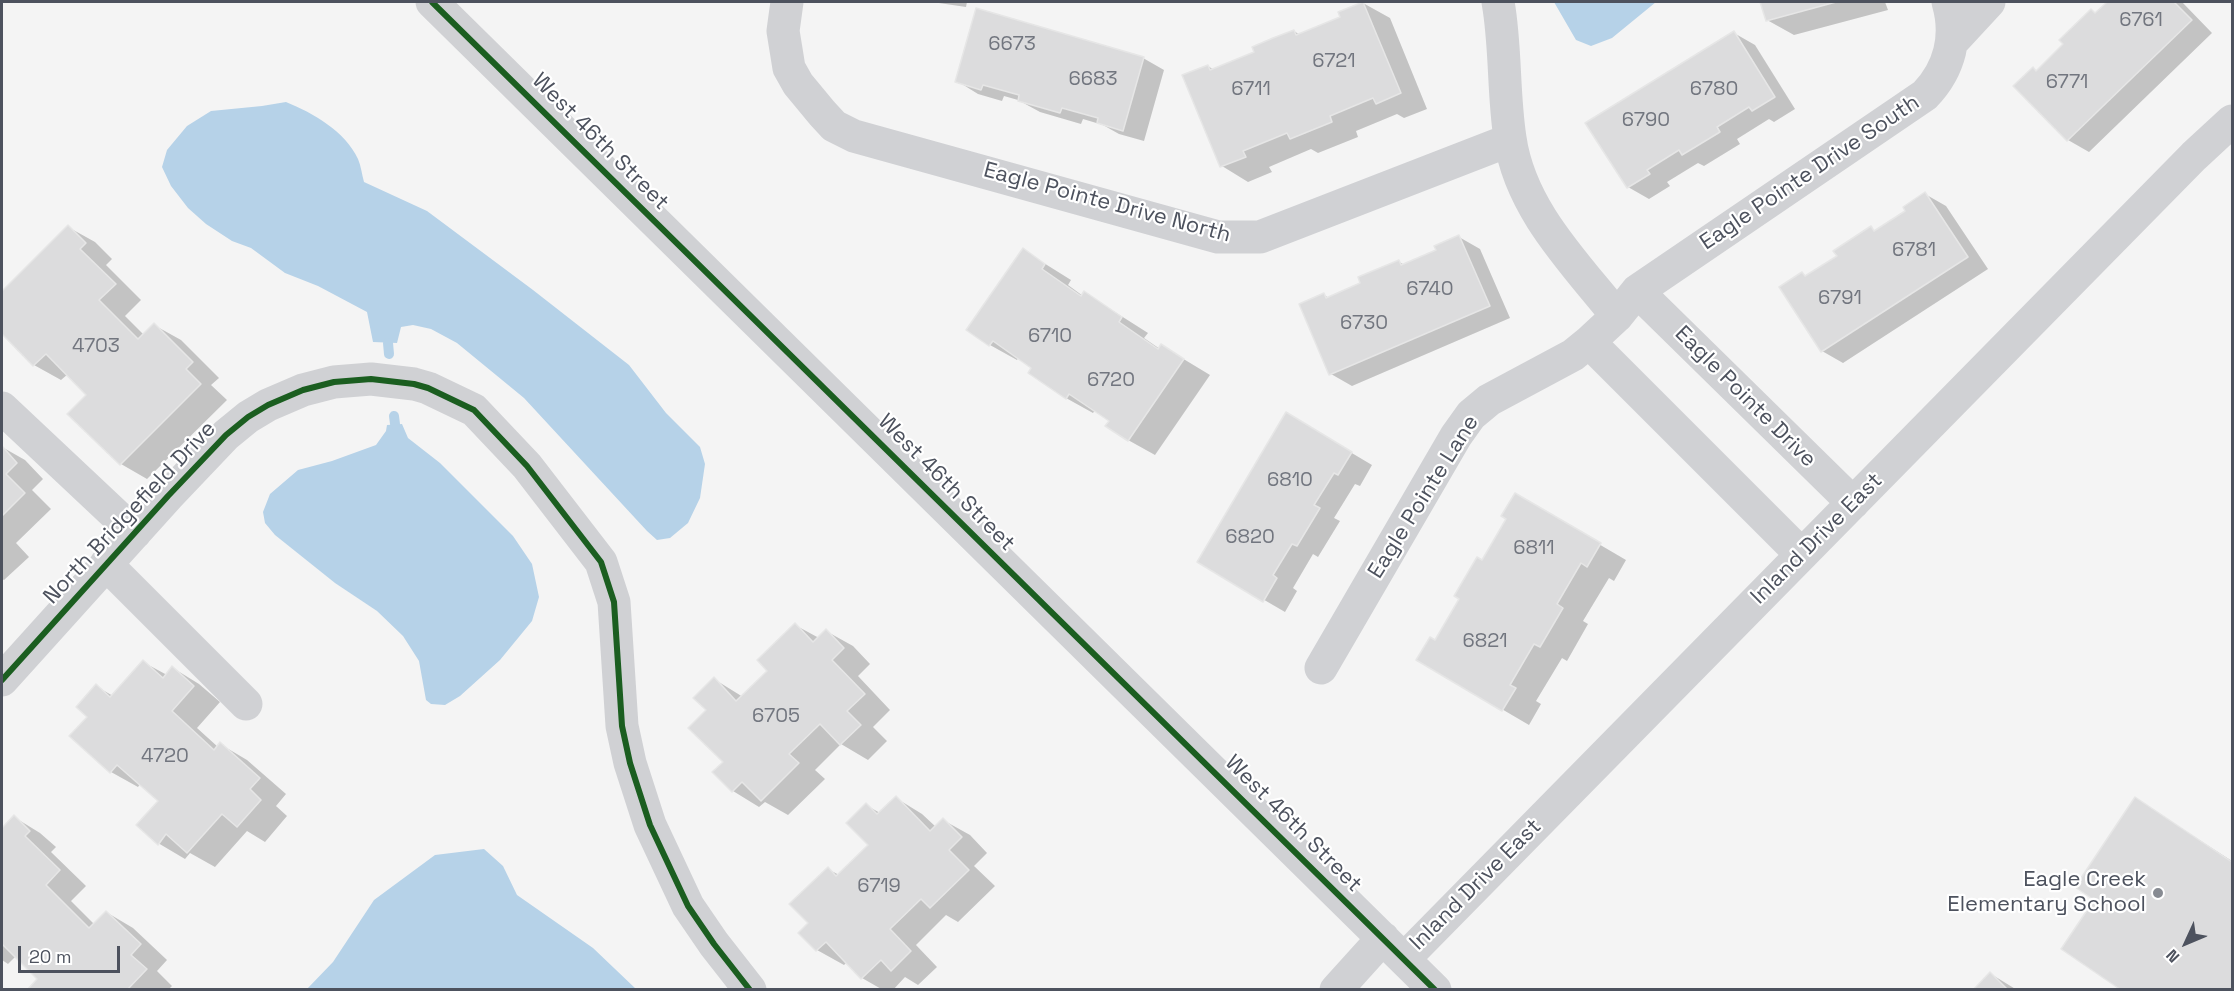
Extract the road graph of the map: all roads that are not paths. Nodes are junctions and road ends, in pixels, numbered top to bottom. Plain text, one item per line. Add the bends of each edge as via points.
1 (432, 2) edge
2 (787, 2) edge
3 (1498, 2) edge
4 (1948, 2) edge
5 (1989, 2) edge
6 (1952, 42) junction
7 (2232, 121) edge
8 (1510, 140) junction
9 (1637, 291) junction
10 (1617, 316) junction
11 (1589, 342) junction
12 (2, 408) edge
13 (1853, 503) junction
14 (135, 533) junction
15 (1802, 554) junction
16 (106, 564) junction
17 (1321, 668) dead end
18 (2, 680) edge
19 (246, 704) dead end
20 (1409, 970) edge
21 (750, 990) edge
22 (1336, 990) edge

1 - 20 street, West 46th Street
2 - 8 street, Eagle Pointe Drive North via 783,31 789,68 834,126 854,136 1218,237 1260,237
3 - 8 street
4 - 6 street, Eagle Pointe Drive South
5 - 6 street
6 - 9 street, Eagle Pointe Drive South via 1944,71 1917,102
7 - 13 street, Inland Drive East
8 - 10 street via 1514,160 1543,224
9 - 10 street, Eagle Pointe Drive South
9 - 13 street, Eagle Pointe Drive
10 - 11 street, Eagle Pointe Lane
11 - 15 street
11 - 17 street, Eagle Pointe Lane via 1555,365 1498,394 1471,415
12 - 14 street
13 - 15 street, Inland Drive East
14 - 16 street, North Bridgefield Drive
14 - 21 street, North Bridgefield Drive via 226,435 268,405 312,388 371,379 414,384 474,410 527,466 601,562 614,602 622,726 650,825 688,906
15 - 20 street, Inland Drive East
16 - 18 street, North Bridgefield Drive
16 - 19 street
20 - 22 street, Inland Drive East

